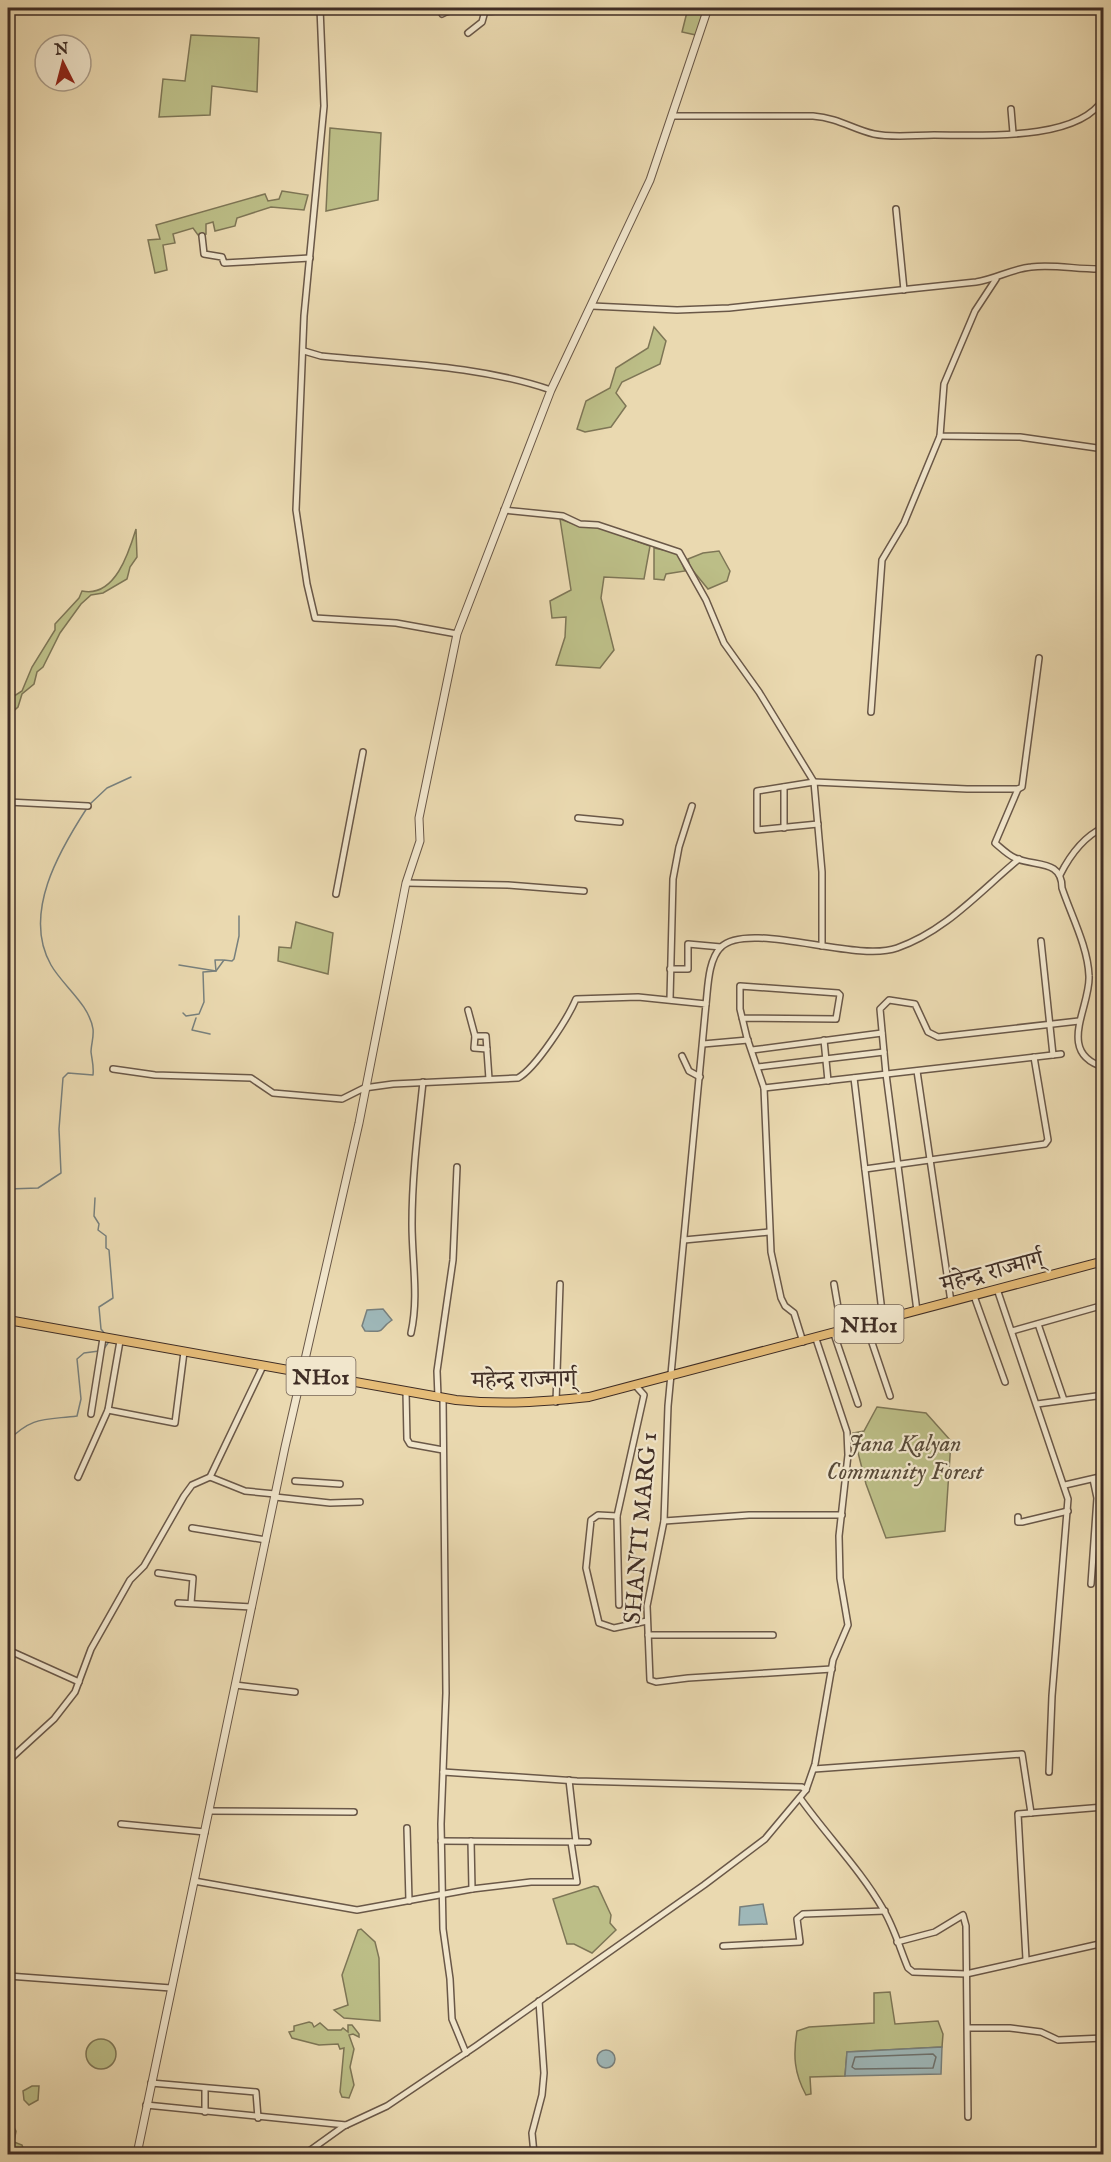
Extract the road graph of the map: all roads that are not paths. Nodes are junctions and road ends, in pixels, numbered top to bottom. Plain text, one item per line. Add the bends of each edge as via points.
1 (320, 8) edge
2 (504, 8) edge
3 (708, 8) edge
4 (485, 11) junction
5 (441, 14) dead end
6 (468, 33) dead end
7 (1104, 98) edge
8 (1011, 109) dead end
9 (674, 116) junction
10 (1014, 133) junction
11 (896, 209) dead end
12 (202, 236) dead end
13 (310, 258) junction
14 (1104, 269) edge
15 (996, 279) junction
16 (904, 290) junction
17 (592, 306) junction
18 (304, 351) junction
19 (551, 390) junction
20 (940, 436) junction
21 (1104, 449) edge
22 (504, 510) junction
23 (457, 634) junction
24 (1040, 658) dead end
25 (871, 712) dead end
26 (363, 752) dead end
27 (814, 782) junction
28 (784, 787) junction
29 (1018, 789) junction
30 (8, 801) edge
31 (88, 806) dead end
32 (692, 806) dead end
33 (578, 818) dead end
34 (620, 822) dead end
35 (818, 824) junction
36 (784, 828) junction
37 (1104, 828) edge
38 (1019, 859) junction
39 (1060, 875) junction
40 (406, 883) junction
41 (584, 891) dead end
42 (336, 894) dead end
43 (1041, 941) dead end
44 (822, 946) junction
45 (721, 947) junction
46 (670, 969) junction
47 (670, 999) junction
48 (706, 1004) junction
49 (468, 1010) dead end
50 (742, 1018) junction
51 (1079, 1021) junction
52 (1050, 1025) junction
53 (882, 1033) junction
54 (475, 1036) junction
55 (748, 1040) junction
56 (824, 1040) junction
57 (703, 1044) junction
58 (487, 1049) junction
59 (752, 1050) junction
60 (884, 1052) junction
61 (1061, 1054) dead end
62 (1053, 1055) junction
63 (682, 1056) dead end
64 (1034, 1057) junction
65 (826, 1059) junction
66 (758, 1067) junction
67 (1104, 1067) edge
68 (113, 1069) dead end
69 (917, 1071) junction
70 (886, 1074) junction
71 (700, 1077) junction
72 (854, 1078) junction
73 (489, 1079) junction
74 (828, 1081) junction
75 (423, 1082) junction
76 (364, 1088) junction
77 (765, 1088) junction
78 (932, 1160) junction
79 (898, 1165) junction
80 (457, 1167) dead end
81 (865, 1169) junction
82 (769, 1232) junction
83 (684, 1240) junction
84 (1104, 1261) edge
85 (560, 1284) dead end
86 (834, 1284) dead end
87 (997, 1289) junction
88 (974, 1296) junction
89 (951, 1302) junction
90 (1104, 1305) edge
91 (918, 1312) junction
92 (8, 1320) edge
93 (884, 1320) junction
94 (1038, 1324) junction
95 (866, 1325) junction
96 (1012, 1330) junction
97 (838, 1332) junction
98 (411, 1333) dead end
99 (103, 1338) junction
100 (816, 1339) junction
101 (120, 1341) junction
102 (803, 1342) junction
103 (183, 1352) junction
104 (263, 1366) junction
105 (304, 1373) junction
106 (671, 1376) junction
107 (1005, 1382) dead end
108 (635, 1385) junction
109 (406, 1391) junction
110 (1104, 1395) edge
111 (890, 1396) dead end
112 (440, 1397) junction
113 (1064, 1400) junction
114 (556, 1402) junction
115 (858, 1404) dead end
116 (1037, 1404) junction
117 (108, 1410) junction
118 (91, 1414) dead end
119 (443, 1450) junction
120 (1104, 1476) edge
121 (78, 1477) dead end
122 (210, 1477) junction
123 (1093, 1479) junction
124 (295, 1482) dead end
125 (340, 1484) dead end
126 (1065, 1485) junction
127 (275, 1496) junction
128 (360, 1502) dead end
129 (1068, 1511) junction
130 (842, 1515) junction
131 (616, 1516) junction
132 (1018, 1517) dead end
133 (664, 1521) junction
134 (192, 1528) dead end
135 (266, 1540) junction
136 (158, 1573) dead end
137 (1091, 1584) dead end
138 (178, 1603) dead end
139 (191, 1603) junction
140 (619, 1605) dead end
141 (252, 1607) junction
142 (647, 1621) junction
143 (648, 1635) junction
144 (773, 1635) dead end
145 (8, 1650) edge
146 (832, 1669) junction
147 (79, 1682) junction
148 (236, 1685) junction
149 (295, 1692) dead end
150 (8, 1761) edge
151 (814, 1769) junction
152 (443, 1772) junction
153 (1049, 1772) dead end
154 (569, 1780) junction
155 (806, 1790) junction
156 (800, 1798) junction
157 (1104, 1807) edge
158 (209, 1811) junction
159 (354, 1812) dead end
160 (1031, 1813) junction
161 (121, 1824) dead end
162 (407, 1828) dead end
163 (205, 1832) junction
164 (441, 1841) junction
165 (471, 1841) junction
166 (574, 1842) junction
167 (588, 1842) dead end
168 (194, 1881) junction
169 (472, 1889) junction
170 (442, 1894) junction
171 (409, 1901) junction
172 (885, 1911) junction
173 (897, 1942) junction
174 (1104, 1943) edge
175 (723, 1946) dead end
176 (1026, 1959) junction
177 (966, 1974) junction
178 (8, 1976) edge
179 (171, 1988) junction
180 (539, 2001) junction
181 (968, 2028) junction
182 (1104, 2038) edge
183 (466, 2053) junction
184 (151, 2083) junction
185 (205, 2089) junction
186 (146, 2105) junction
187 (205, 2112) junction
188 (968, 2117) dead end
189 (258, 2118) junction
190 (346, 2125) junction
191 (137, 2154) edge
192 (305, 2154) edge
193 (534, 2154) edge

1 - 13 street via 324,106
2 - 4 street
3 - 9 street
4 - 5 street via 449,10
4 - 6 street via 482,22
7 - 10 street via 1098,108 1079,119
8 - 10 street
9 - 10 street via 831,117 882,135
9 - 17 street via 651,180
11 - 16 street
12 - 13 street via 204,254 222,257 224,263
13 - 18 street
14 - 15 street via 1030,267 1001,274
15 - 16 street
15 - 20 street via 975,310 944,384
16 - 17 street via 729,308 660,310
17 - 19 street
18 - 19 street via 482,372
18 - 23 street via 296,510 315,618 404,624
19 - 22 street
20 - 21 street via 1020,437
20 - 25 street via 904,523 882,560
22 - 23 street
22 - 27 street via 563,516 679,552 724,643
23 - 40 street via 419,818 420,841
24 - 29 street via 1032,728 1027,736 1022,787
26 - 42 street
27 - 28 street
27 - 29 street
27 - 35 street
28 - 36 street
28 - 36 street via 757,791 757,830
29 - 38 street via 995,843
30 - 31 street
32 - 46 street via 673,879
33 - 34 street
35 - 36 street
35 - 44 street
37 - 39 street via 1093,832 1069,857
38 - 39 street via 1054,867
38 - 44 street via 949,920 896,949 873,952
39 - 51 street via 1090,978
40 - 41 street
40 - 76 street
43 - 52 street
44 - 45 street via 752,937
45 - 46 street via 688,944 687,969
45 - 48 street, SHANTI MARG 1 via 708,980
46 - 47 street
47 - 48 street
47 - 73 street via 576,999 532,1068 518,1078
48 - 57 street, SHANTI MARG 1
49 - 54 street
50 - 50 street via 740,986 840,995 836,1019
50 - 55 street
51 - 52 street
51 - 67 street via 1078,1043 1084,1056 1092,1064
52 - 53 street via 938,1037 928,1032 915,1004 889,1000 880,1009
52 - 62 street
53 - 56 street
53 - 60 street
54 - 58 street via 486,1036
54 - 58 street via 474,1048
55 - 57 street
55 - 59 street
56 - 59 street
56 - 65 street
57 - 71 street, SHANTI MARG 1
58 - 73 street
59 - 66 street
60 - 65 street
60 - 70 street
61 - 62 street
62 - 64 street
63 - 71 street via 689,1071
64 - 69 street
64 - 78 street via 1047,1143
65 - 66 street
65 - 74 street
66 - 77 street
68 - 76 street via 155,1075 251,1078 273,1093 342,1099
69 - 70 street
69 - 78 street
70 - 72 street
70 - 79 street
71 - 83 street, SHANTI MARG 1
72 - 74 street
72 - 81 street
73 - 75 street
74 - 77 street
75 - 76 street
75 - 98 street via 414,1165 416,1310
76 - 105 street
77 - 82 street
78 - 79 street
78 - 89 street
79 - 81 street
79 - 91 street
80 - 112 street via 453,1260 437,1371
81 - 93 street
82 - 83 street
82 - 102 street via 781,1298 794,1313
83 - 106 street, SHANTI MARG 1
84 - 87 highway, महेन्द्र राज्मार्ग् / NH01
85 - 114 street
86 - 97 street
87 - 88 highway, महेन्द्र राज्मार्ग् / NH01
87 - 96 street
88 - 89 highway, महेन्द्र राज्मार्ग् / NH01
88 - 107 street
89 - 91 highway, महेन्द्र राज्मार्ग् / NH01
90 - 94 street
91 - 93 highway, महेन्द्र राज्मार्ग् / NH01
92 - 99 highway, महेन्द्र राज्मार्ग् / NH01
93 - 95 highway, महेन्द्र राज्मार्ग् / NH01
94 - 96 street
94 - 113 street
95 - 97 highway, महेन्द्र राज्मार्ग् / NH01
95 - 111 street
96 - 116 street
97 - 100 highway, महेन्द्र राज्मार्ग् / NH01
97 - 115 street
99 - 101 highway, महेन्द्र राज्मार्ग् / NH01
99 - 118 street
100 - 102 highway, महेन्द्र राज्मार्ग् / NH01
100 - 130 street via 847,1432
101 - 103 highway, महेन्द्र राज्मार्ग् / NH01
101 - 117 street
102 - 106 highway, महेन्द्र राज्मार्ग् / NH01
103 - 104 highway, महेन्द्र राज्मार्ग् / NH01
103 - 117 street via 175,1423
104 - 105 highway, महेन्द्र राज्मार्ग् / NH01
104 - 122 street
105 - 109 highway, महेन्द्र राज्मार्ग् / NH01
105 - 127 street
106 - 108 highway, महेन्द्र राज्मार्ग् / NH01
106 - 133 street, SHANTI MARG 1
108 - 114 highway, महेन्द्र राज्मार्ग् / NH01
108 - 131 street via 644,1395
109 - 112 highway, महेन्द्र राज्मार्ग् / NH01
109 - 119 street via 406,1439 410,1444
110 - 113 street
112 - 114 highway, महेन्द्र राज्मार्ग् / NH01 via 488,1403
112 - 119 street
113 - 116 street
116 - 126 street
117 - 121 street
119 - 152 street
120 - 123 street
122 - 127 street via 245,1491
122 - 147 street via 192,1485 144,1566 130,1580 91,1649
123 - 126 street
123 - 137 street via 1097,1498
124 - 125 street
126 - 129 street
127 - 128 street via 330,1503
127 - 135 street
129 - 132 street via 1022,1522 1018,1522
129 - 153 street
130 - 133 street via 749,1515
130 - 146 street via 840,1578 848,1624
131 - 140 street
131 - 142 street via 598,1515 591,1520 586,1568 599,1623 614,1628
133 - 142 street, SHANTI MARG 1
134 - 135 street
135 - 141 street
136 - 139 street via 193,1578
138 - 139 street
139 - 141 street
141 - 148 street
142 - 143 street, SHANTI MARG 1
143 - 144 street
143 - 146 street, SHANTI MARG 1 via 652,1682
145 - 147 street
146 - 151 street
147 - 150 street via 54,1719
148 - 149 street
148 - 158 street
151 - 155 street
151 - 160 street via 1022,1754
152 - 154 street
152 - 164 street
154 - 155 street via 802,1786
154 - 166 street
155 - 156 street
156 - 172 street
156 - 180 street via 757,1845
157 - 160 street
158 - 159 street
158 - 163 street
160 - 176 street via 1017,1817
161 - 163 street
162 - 171 street
163 - 168 street
164 - 165 street
164 - 170 street
165 - 166 street
165 - 169 street
166 - 167 street
166 - 169 street via 577,1882 531,1882
168 - 171 street via 357,1910
168 - 179 street
169 - 170 street
170 - 171 street
170 - 183 street via 449,2003
172 - 173 street
172 - 175 street via 803,1914 797,1919 800,1942
173 - 177 street via 913,1972
173 - 177 street via 935,1932 963,1915
174 - 176 street
176 - 177 street
177 - 181 street
178 - 179 street
179 - 184 street
180 - 183 street
180 - 193 street via 544,2073 532,2133
181 - 182 street via 1031,2031 1058,2040
181 - 188 street
183 - 190 street via 387,2106
184 - 185 street
184 - 186 street
185 - 187 street
185 - 189 street via 257,2093
186 - 187 street
186 - 191 street
187 - 189 street
189 - 190 street
190 - 192 street

